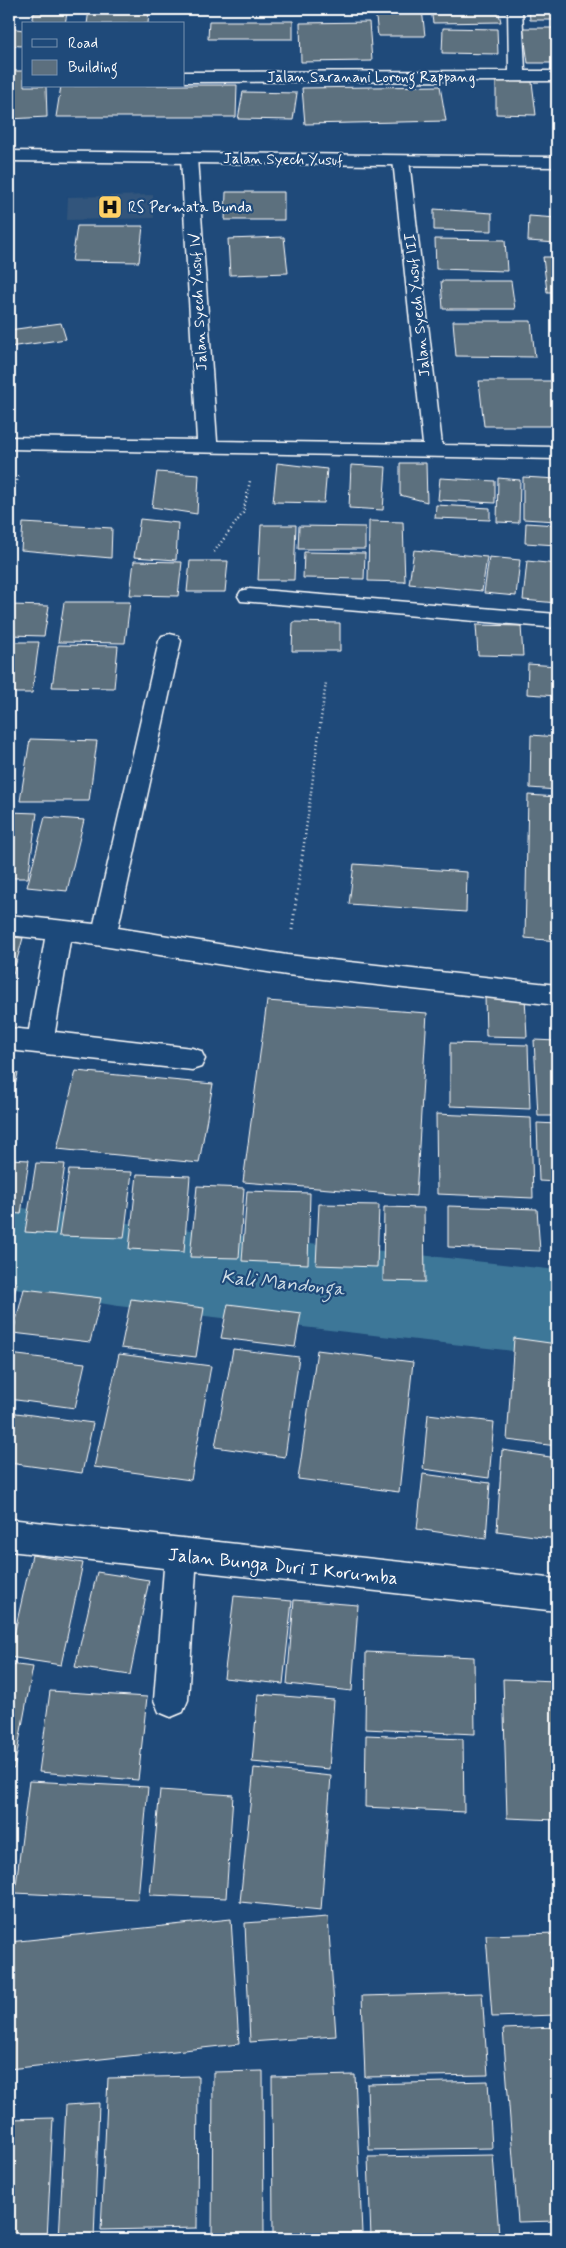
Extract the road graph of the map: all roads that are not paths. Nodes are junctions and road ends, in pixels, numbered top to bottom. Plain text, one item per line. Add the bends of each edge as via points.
1 (515, 9) edge
2 (517, 76) junction
3 (557, 76) edge
4 (185, 77) edge
5 (9, 156) edge
6 (190, 158) junction
7 (402, 160) junction
8 (557, 162) edge
9 (9, 443) edge
10 (207, 446) junction
11 (433, 450) junction
12 (557, 453) edge
13 (249, 596) dead end
14 (557, 621) edge
15 (170, 641) dead end
16 (9, 925) edge
17 (59, 930) junction
18 (104, 935) junction
19 (557, 995) edge
20 (9, 1039) edge
21 (40, 1041) junction
22 (192, 1059) dead end
23 (9, 1535) edge
24 (180, 1555) junction
25 (557, 1595) edge
26 (171, 1700) dead end

1 - 2 street
2 - 3 street, Jalan Saranani Lorong Rappang
2 - 4 street, Jalan Saranani Lorong Rappang
5 - 6 street, Jalan Syech Yusuf
6 - 7 street, Jalan Syech Yusuf
6 - 10 street, Jalan Syech Yusuf IV
7 - 8 street, Jalan Syech Yusuf
7 - 11 street, Jalan Syech Yusuf III
9 - 10 street
10 - 11 street
11 - 12 street
13 - 14 street
15 - 18 street
16 - 17 street
17 - 18 street
17 - 21 street
18 - 19 street via 288,965
20 - 21 street
21 - 22 street
23 - 24 street, Jalan Bunga Duri I Korumba
24 - 25 street, Jalan Bunga Duri I Korumba
24 - 26 street

